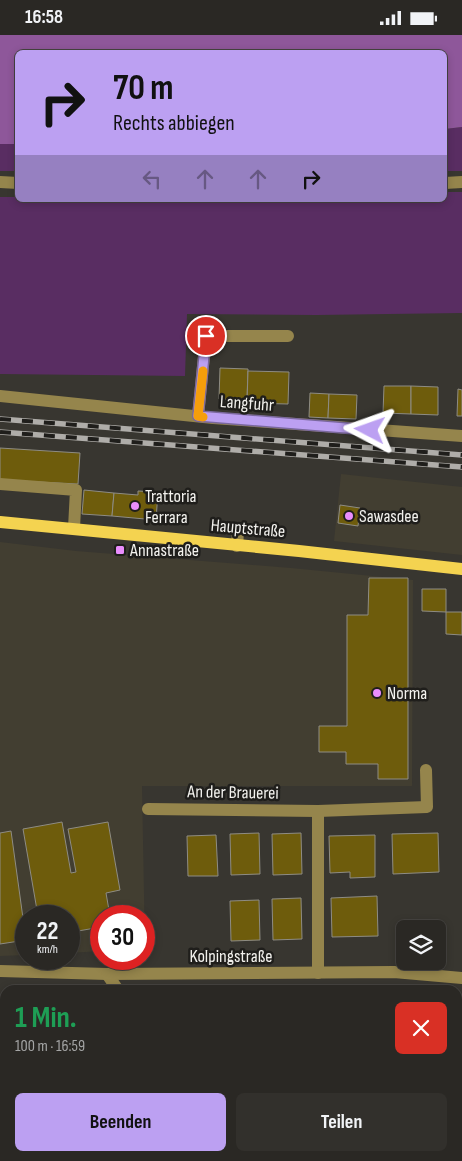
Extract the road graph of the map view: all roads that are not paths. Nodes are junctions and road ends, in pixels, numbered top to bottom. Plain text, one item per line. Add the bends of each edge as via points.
1 (0, 182) edge
2 (462, 182) edge
3 (15, 183) edge
4 (447, 183) edge
5 (288, 336) dead end
6 (0, 396) edge
7 (198, 416) junction
8 (462, 436) edge
9 (0, 484) edge
10 (0, 522) edge
11 (74, 528) junction
12 (238, 532) dead end
13 (237, 545) junction
14 (462, 569) edge
15 (426, 770) dead end
16 (148, 809) dead end
17 (318, 811) junction
18 (0, 971) edge
19 (318, 973) junction
20 (106, 974) junction
21 (462, 978) edge
22 (114, 985) edge

1 - 3 street
2 - 4 street
5 - 7 street via 206,336
6 - 7 street, Langfuhr
7 - 8 street, Langfuhr
9 - 11 street via 76,490
10 - 11 main road, Hauptstraße
11 - 13 main road, Hauptstraße
12 - 13 street
13 - 14 main road, Hauptstraße
15 - 17 street, An der Brauerei via 427,807
16 - 17 street, An der Brauerei
17 - 19 street
18 - 20 street, Kolpingstraße
19 - 20 street, Kolpingstraße
19 - 21 street, Kolpingstraße via 394,972
20 - 22 street

